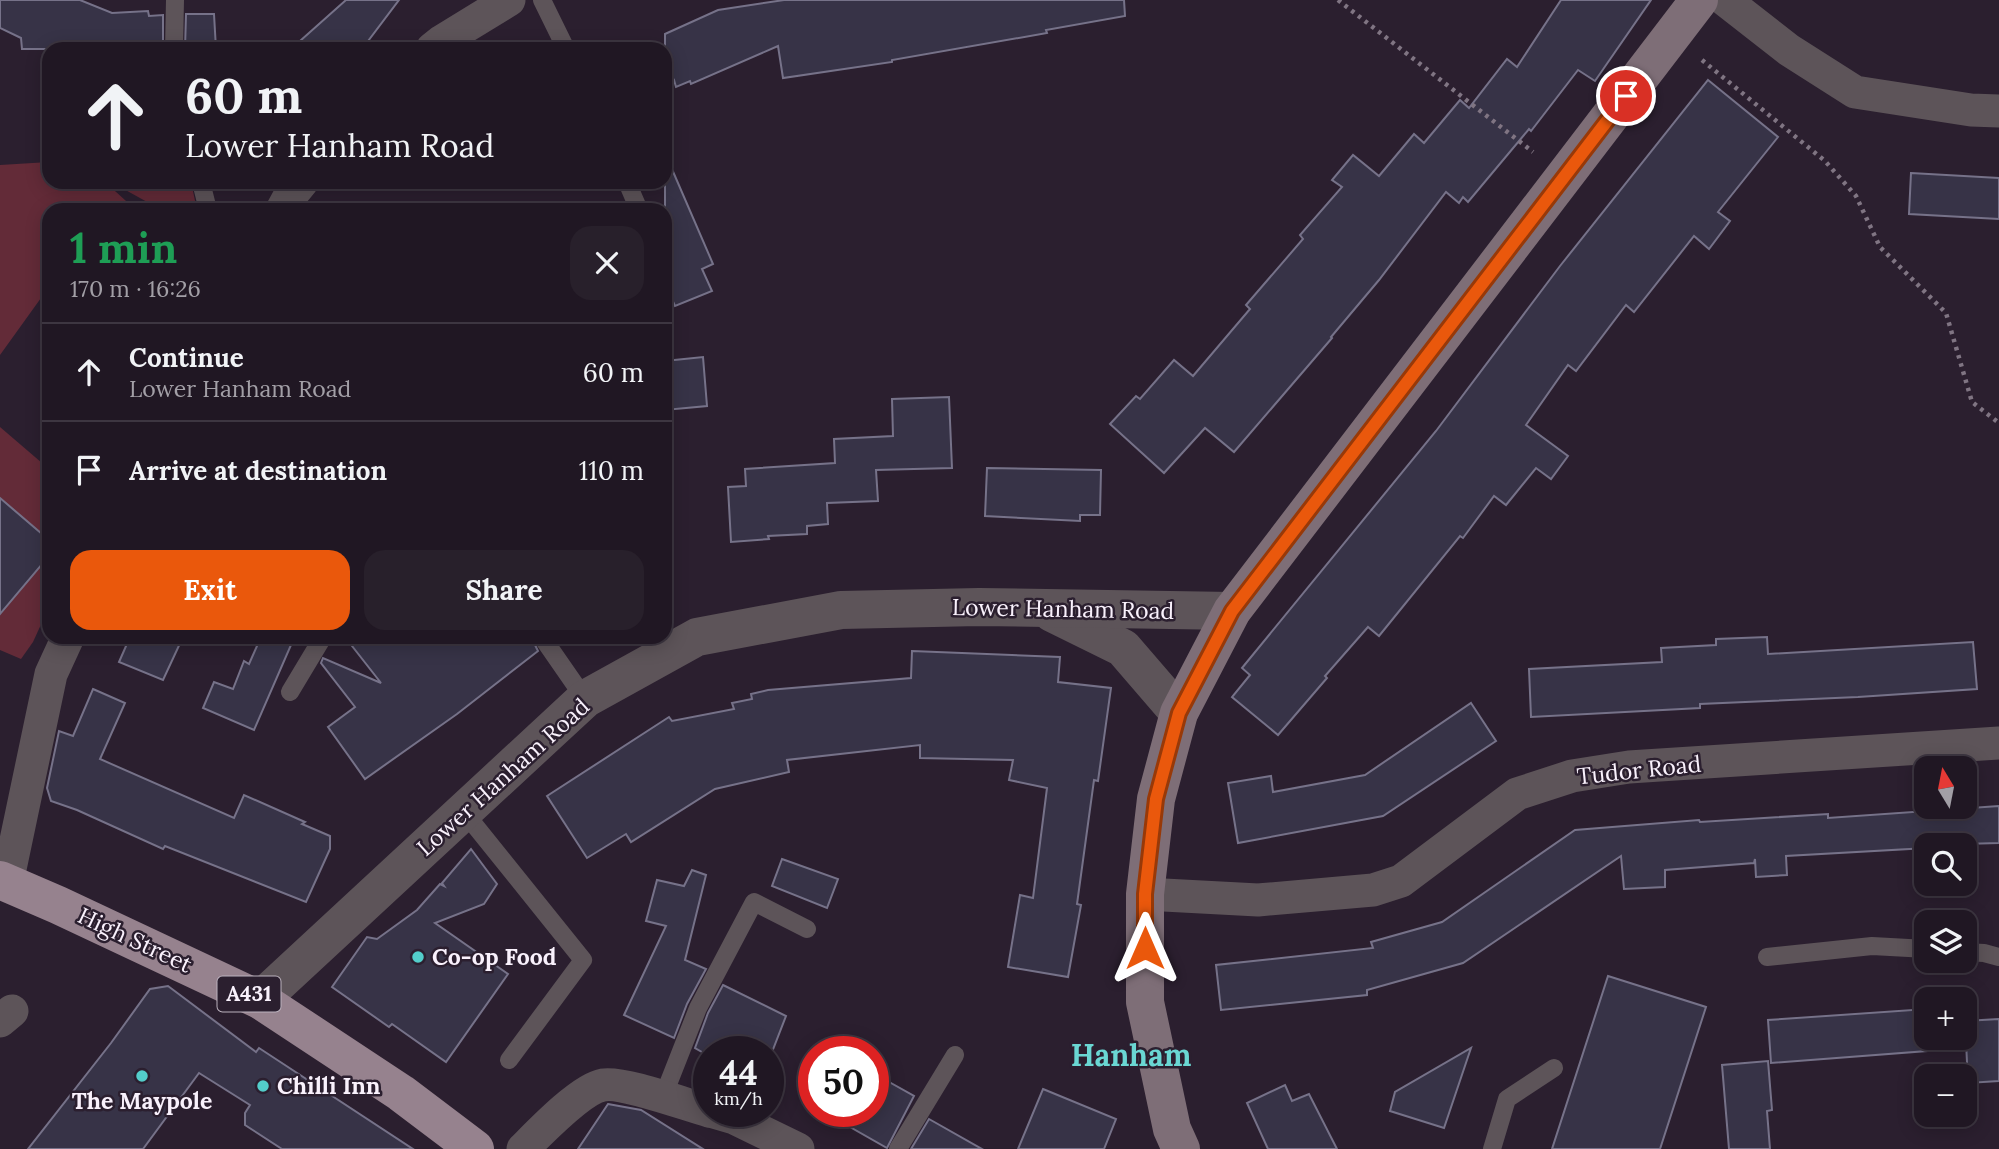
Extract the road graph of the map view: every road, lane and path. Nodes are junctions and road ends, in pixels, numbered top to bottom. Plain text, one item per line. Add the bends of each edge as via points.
1 (175, 0) edge
2 (509, 0) edge
3 (542, 0) edge
4 (1338, 0) edge
5 (1699, 0) edge
6 (1725, 0) edge
7 (1672, 36) junction
8 (174, 42) edge
9 (441, 42) edge
10 (563, 42) edge
11 (1999, 111) edge
12 (1565, 177) junction
13 (296, 189) edge
14 (286, 203) edge
15 (1999, 423) edge
16 (1044, 609) junction
17 (1232, 611) junction
18 (65, 644) edge
19 (319, 644) edge
20 (547, 644) edge
21 (290, 692) dead end
22 (585, 699) junction
23 (1179, 713) junction
24 (1999, 743) edge
25 (464, 812) junction
26 (3, 881) edge
27 (1145, 894) junction
28 (807, 929) dead end
29 (1914, 949) edge
30 (1977, 953) edge
31 (1767, 957) dead end
32 (1999, 957) edge
33 (260, 1000) junction
34 (955, 1055) dead end
35 (509, 1060) dead end
36 (1554, 1068) dead end
37 (663, 1097) junction
38 (693, 1106) edge
39 (753, 1127) edge
40 (475, 1149) edge
41 (523, 1149) edge
42 (798, 1149) edge
43 (898, 1149) edge
44 (1181, 1149) edge
45 (1492, 1149) edge

1 - 8 lane
2 - 9 street
3 - 10 lane
4 - 12 path
5 - 7 main road
6 - 11 street via 1789,50 1855,92
7 - 12 main road
7 - 15 path via 1825,161 1856,196 1880,247 1946,313 1972,402
12 - 17 main road
13 - 14 street
16 - 17 street, Lower Hanham Road
16 - 22 street, Lower Hanham Road via 841,610 697,637
16 - 23 street via 1123,648
17 - 23 main road
18 - 26 street via 51,674
19 - 21 lane
20 - 22 lane
22 - 25 street, Lower Hanham Road
23 - 27 main road via 1156,799
24 - 27 street, Tudor Road via 1629,767 1572,776 1517,794 1401,881 1373,890 1258,900
25 - 33 street, Lower Hanham Road
25 - 35 lane via 583,960
26 - 33 main road, High Street / A431
27 - 44 main road via 1145,1002 1172,1129
28 - 37 lane via 754,902 698,1008
29 - 31 lane via 1872,946
30 - 32 lane
33 - 40 main road, High Street / A431 via 401,1093
34 - 43 lane
36 - 45 lane via 1507,1099
37 - 38 street
37 - 41 street via 600,1085 576,1099
39 - 42 street

